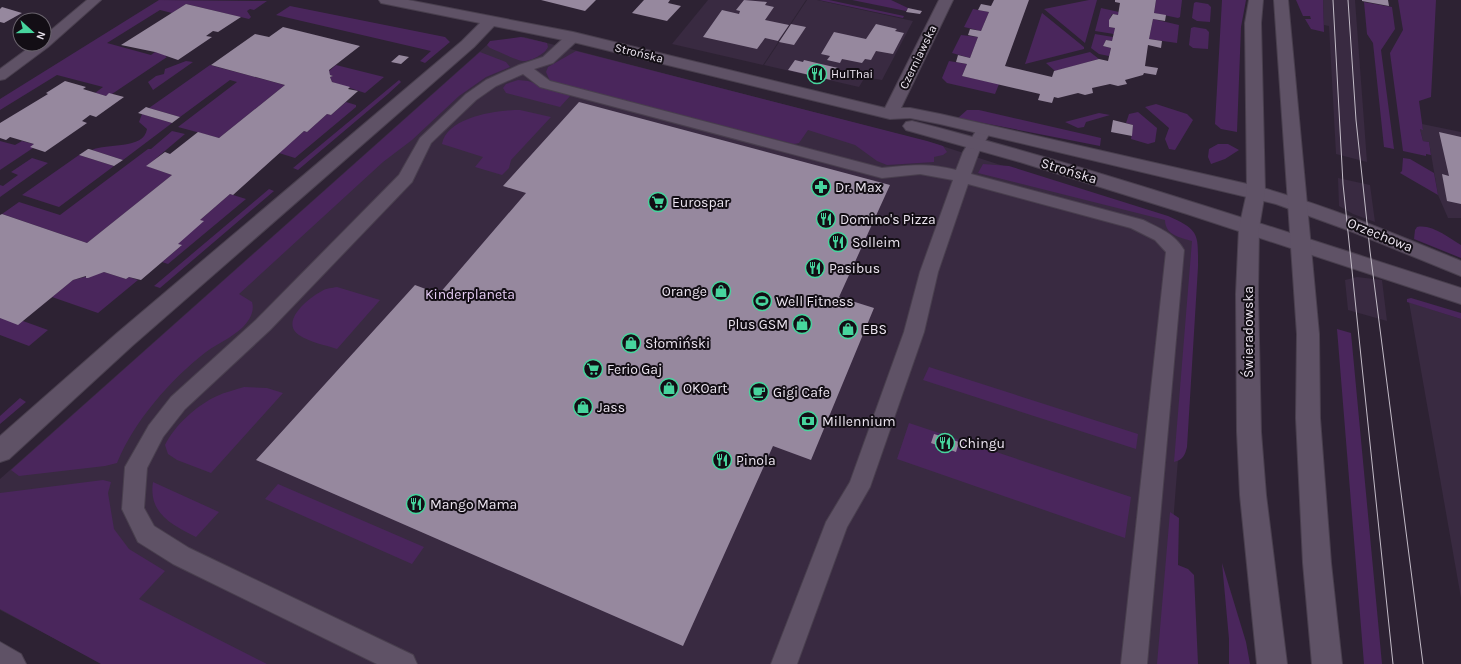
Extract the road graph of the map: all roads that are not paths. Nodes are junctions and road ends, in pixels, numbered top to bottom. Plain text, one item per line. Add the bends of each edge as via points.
1 (95, 0) edge
2 (386, 0) edge
3 (946, 0) edge
4 (1256, 0) edge
5 (1281, 0) edge
6 (491, 20) junction
7 (52, 37) edge
8 (573, 37) junction
9 (33, 52) edge
10 (524, 68) junction
11 (0, 76) edge
12 (890, 114) junction
13 (980, 136) junction
14 (962, 176) junction
15 (1256, 192) junction
16 (1298, 204) junction
17 (1249, 228) junction
18 (1300, 245) junction
19 (1461, 269) edge
20 (1461, 296) edge
21 (0, 451) edge
22 (0, 657) edge
23 (11, 664) edge
24 (404, 664) edge
25 (784, 664) edge
26 (1134, 664) edge
27 (1272, 664) edge
28 (1327, 664) edge

1 - 7 lane
2 - 6 street, Strońska
3 - 12 street, Czerniawska
4 - 15 street, Świeradowska via 1253,23
5 - 16 street
6 - 8 street, Strońska
6 - 21 street via 468,44 130,335
8 - 10 lane via 548,60
8 - 12 street, Strońska
9 - 11 lane
10 - 14 lane via 545,84 882,173 920,170
10 - 24 lane via 480,90 425,141 406,178 263,325 178,403 156,431 136,467 133,509 146,534 180,556
12 - 13 street, Strońska via 908,125
13 - 14 lane
13 - 15 street, Strońska
13 - 17 street, Strońska
14 - 25 lane via 929,272 914,332 859,487 837,522
14 - 26 lane via 1137,224 1161,236 1175,250
15 - 16 street, Strońska
15 - 17 street, Świeradowska
16 - 18 street
16 - 19 street, Orzechowa via 1368,229
17 - 18 street, Strońska
17 - 27 street, Świeradowska via 1249,432 1253,495
18 - 20 street
18 - 28 street via 1308,334 1308,418
22 - 23 street

